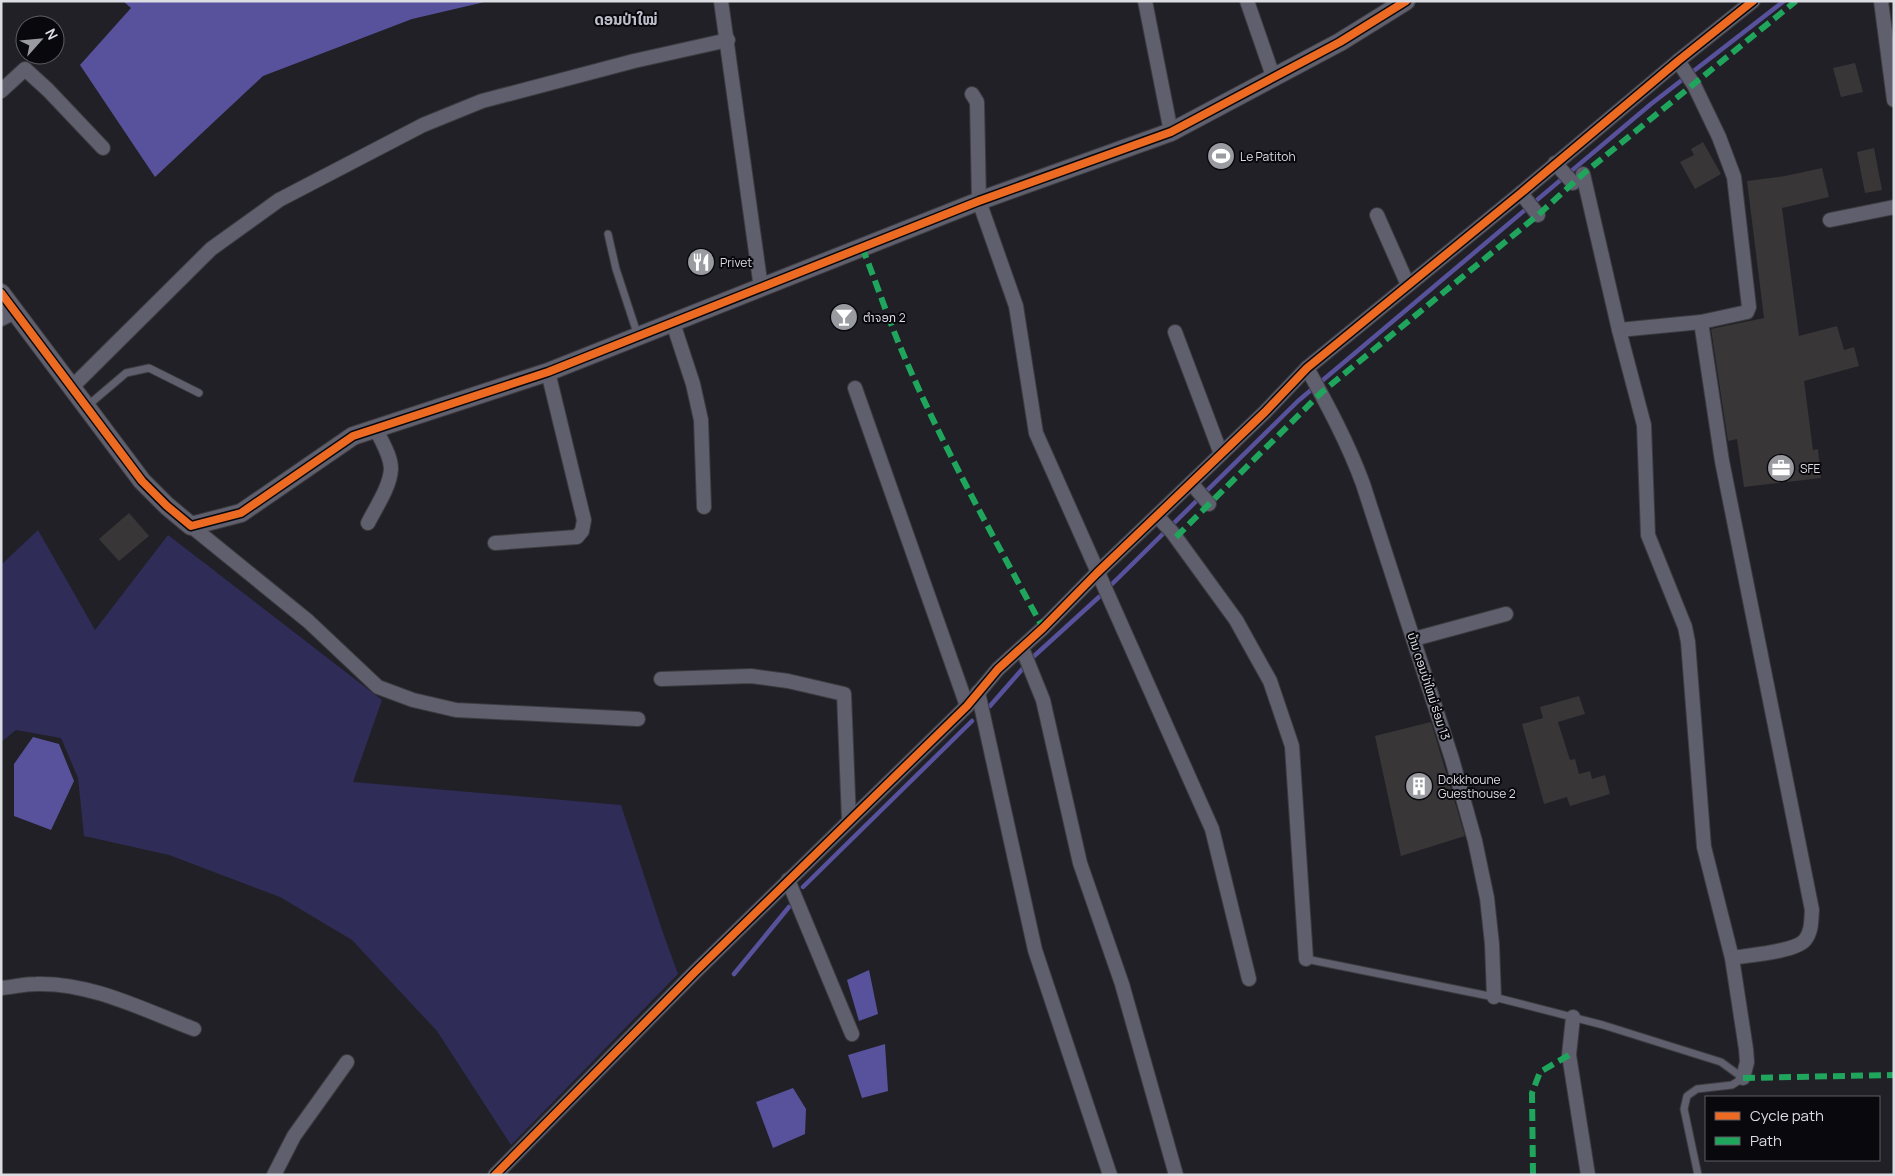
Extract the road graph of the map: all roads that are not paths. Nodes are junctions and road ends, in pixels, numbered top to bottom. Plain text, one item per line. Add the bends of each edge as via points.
1 (721, 1) edge
2 (1145, 1) edge
3 (1247, 1) edge
4 (1406, 1) edge
5 (1753, 1) edge
6 (1881, 1) edge
7 (728, 40) junction
8 (1685, 71) junction
9 (1274, 79) junction
10 (1, 91) edge
11 (972, 94) dead end
12 (1894, 100) edge
13 (1171, 132) junction
14 (103, 148) dead end
15 (1584, 174) dead end
16 (1524, 196) junction
17 (980, 201) junction
18 (1894, 207) edge
19 (1537, 214) dead end
20 (1377, 215) dead end
21 (1830, 220) dead end
22 (608, 234) dead end
23 (1408, 285) junction
24 (761, 288) junction
25 (1, 293) edge
26 (8, 316) edge
27 (1701, 322) junction
28 (673, 323) junction
29 (1619, 330) junction
30 (1175, 332) dead end
31 (638, 337) junction
32 (548, 372) junction
33 (1313, 378) junction
34 (71, 388) junction
35 (855, 388) dead end
36 (199, 393) dead end
37 (86, 407) junction
38 (376, 429) junction
39 (1221, 454) junction
40 (704, 507) dead end
41 (1160, 518) junction
42 (368, 523) dead end
43 (191, 526) junction
44 (495, 543) dead end
45 (1097, 573) junction
46 (1506, 614) dead end
47 (1414, 639) junction
48 (1023, 652) junction
49 (661, 679) dead end
50 (978, 692) junction
51 (967, 706) junction
52 (638, 719) dead end
53 (849, 821) junction
54 (788, 880) junction
55 (1732, 958) junction
56 (1306, 959) joint
57 (1249, 979) dead end
58 (1, 988) edge
59 (1494, 997) junction
60 (1573, 1017) junction
61 (194, 1029) dead end
62 (852, 1034) dead end
63 (348, 1062) dead end
64 (1743, 1078) junction
65 (274, 1175) edge
66 (494, 1175) edge
67 (1110, 1175) edge
68 (1176, 1175) edge
69 (1588, 1175) edge
70 (1698, 1175) edge

1 - 7 street
2 - 13 street
3 - 9 street
4 - 9 street
5 - 8 street
6 - 12 street
7 - 24 street
7 - 34 street via 482,101 423,125 279,200 211,249
8 - 16 street via 1564,174
8 - 27 street via 1719,137 1734,177 1749,307 1747,312
9 - 13 street
10 - 14 street via 25,70
11 - 17 street via 977,102
13 - 17 street
15 - 29 street
16 - 19 street
16 - 23 street
17 - 24 street
17 - 45 street via 1016,306 1036,433
18 - 21 street
20 - 23 street
22 - 31 lane
23 - 33 street
24 - 28 street
25 - 26 street
26 - 34 street
27 - 29 street
27 - 55 street via 1722,461 1812,910 1811,928 1804,942 1789,948
28 - 31 street
28 - 40 street via 701,420
29 - 55 street via 1644,425 1648,535 1688,642 1704,847
30 - 39 street
31 - 32 street
32 - 38 street
32 - 44 street via 584,520 582,531 577,537
33 - 39 street via 1272,406
33 - 47 street, ບ້ານ ດອນປ່າໃຫມ່ ຮ່ອມ 13 via 1351,450
34 - 37 street
35 - 51 street
36 - 37 lane via 149,368 126,373
37 - 43 street via 142,481
38 - 42 street via 391,468 388,482
38 - 43 street via 353,436 242,513
39 - 41 street via 1200,494
41 - 45 street
41 - 56 street via 1240,628 1270,681 1292,746
43 - 52 street via 308,621 378,687 413,700 456,710
45 - 48 street
45 - 57 street via 1212,829
46 - 47 street
47 - 59 street, ບ້ານ ດອນປ່າໃຫມ່ ຮ່ອມ 13 via 1475,841 1487,898
48 - 50 street via 998,670
48 - 68 street via 1043,700 1080,863 1122,984
49 - 53 street via 751,676 844,694
50 - 51 street
50 - 67 street via 1035,950
51 - 53 street
53 - 54 street
54 - 62 street
54 - 66 street
55 - 64 street via 1746,1049
56 - 59 lane
58 - 61 street via 61,985 99,993
59 - 60 lane
60 - 64 lane via 1721,1062
60 - 69 street via 1569,1055
63 - 65 street via 294,1136
64 - 70 lane via 1732,1085 1697,1089 1687,1096 1684,1109

